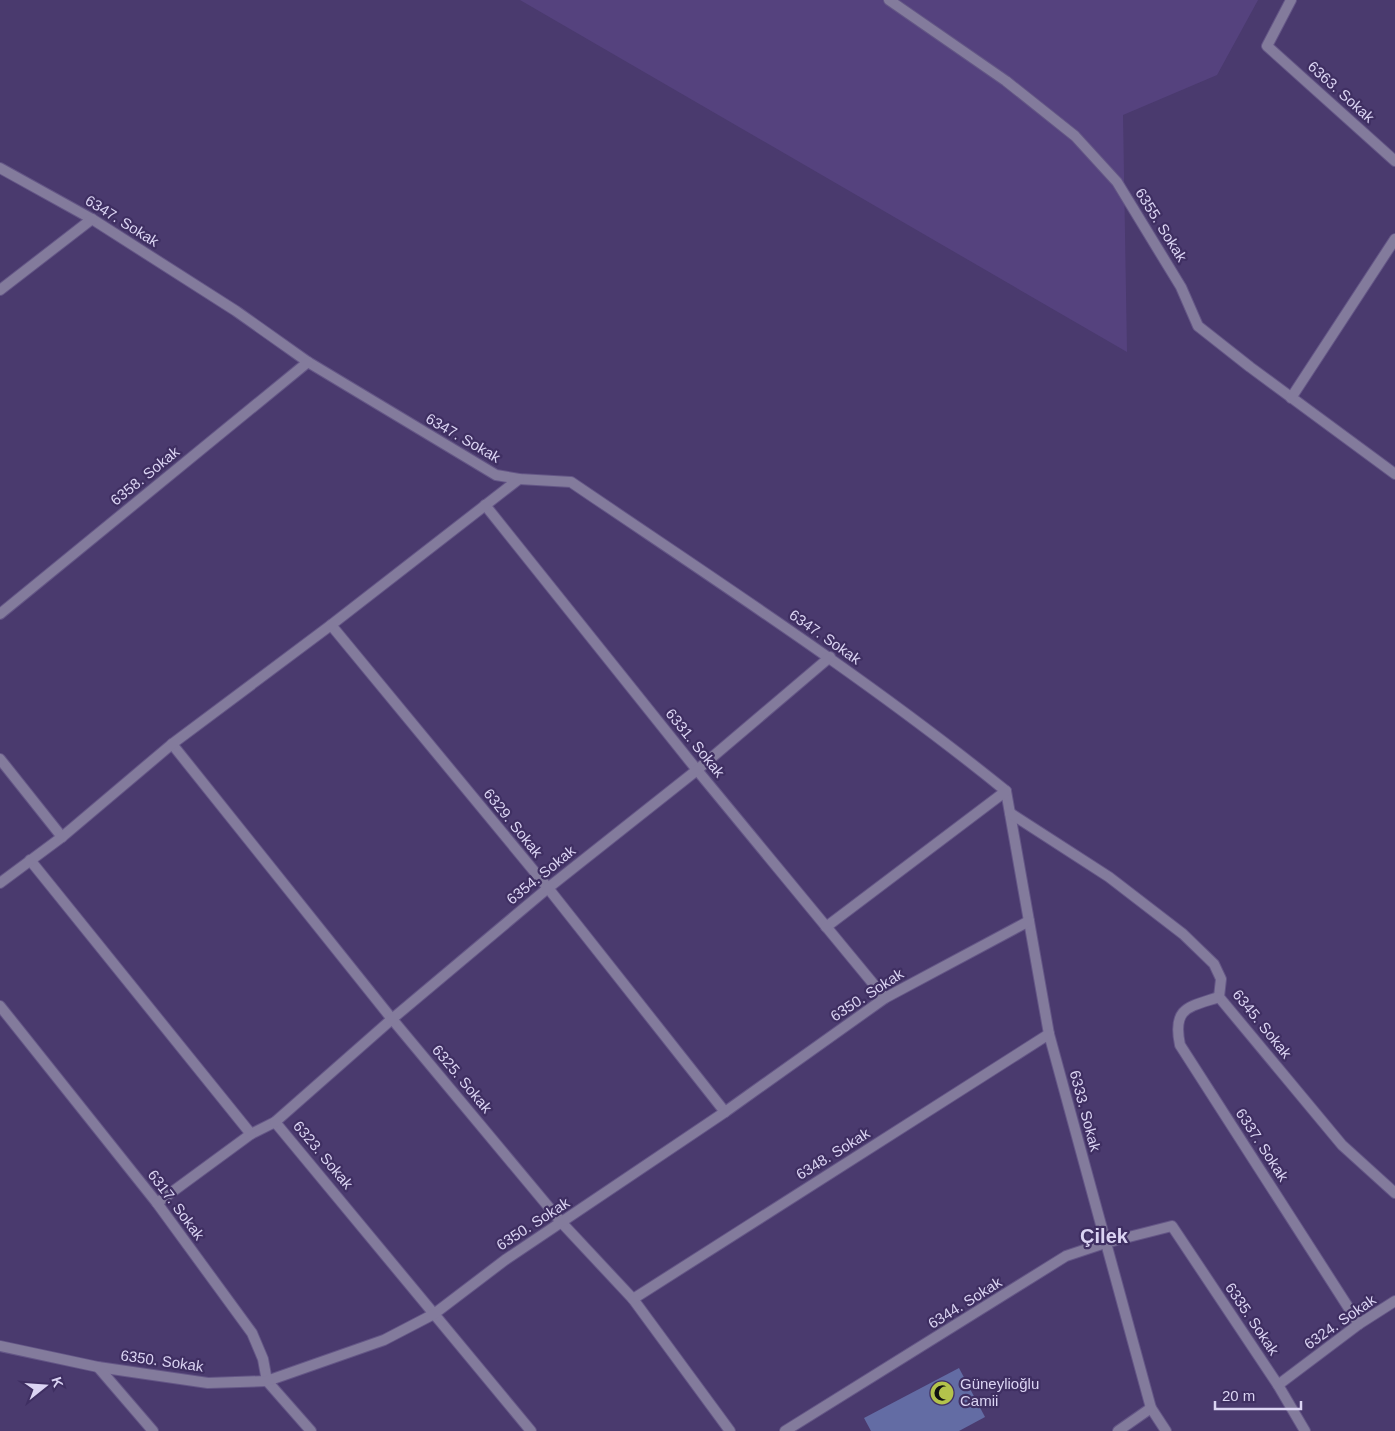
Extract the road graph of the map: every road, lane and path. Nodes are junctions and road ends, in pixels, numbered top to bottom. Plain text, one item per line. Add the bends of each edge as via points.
1 (889, 0) edge
2 (1291, 0) edge
3 (1395, 161) edge
4 (0, 168) edge
5 (92, 219) junction
6 (1395, 239) edge
7 (0, 290) edge
8 (308, 362) junction
9 (1292, 398) junction
10 (1395, 474) edge
11 (519, 479) junction
12 (485, 505) junction
13 (0, 614) edge
14 (331, 625) junction
15 (830, 657) junction
16 (172, 744) junction
17 (0, 759) edge
18 (697, 770) junction
19 (1006, 791) junction
20 (1010, 813) junction
21 (62, 837) junction
22 (30, 860) junction
23 (0, 882) edge
24 (548, 888) junction
25 (1029, 921) junction
26 (826, 926) junction
27 (1220, 997) junction
28 (885, 998) junction
29 (0, 1006) edge
30 (392, 1018) junction
31 (1048, 1034) junction
32 (725, 1112) junction
33 (275, 1122) junction
34 (251, 1134) junction
35 (1395, 1193) edge
36 (157, 1203) junction
37 (562, 1223) junction
38 (1172, 1226) joint
39 (1105, 1243) junction
40 (633, 1299) junction
41 (1395, 1302) edge
42 (434, 1314) junction
43 (1359, 1324) junction
44 (0, 1346) edge
45 (98, 1367) junction
46 (267, 1381) junction
47 (1278, 1385) junction
48 (1151, 1408) junction
49 (153, 1431) edge
50 (311, 1431) edge
51 (531, 1431) edge
52 (730, 1431) edge
53 (785, 1431) edge
54 (1118, 1431) edge
55 (1166, 1431) edge
56 (1305, 1431) edge

1 - 9 street, 6355. Sokak via 1006,81 1076,136 1117,182 1181,286 1198,326
2 - 3 street, 6363. Sokak via 1267,46
4 - 5 street, 6347. Sokak
5 - 7 street
5 - 8 street, 6347. Sokak via 236,311
6 - 9 street
8 - 11 street, 6347. Sokak via 496,475
8 - 13 street, 6358. Sokak
9 - 10 street, 6355. Sokak
11 - 12 street
11 - 15 street, 6347. Sokak via 571,482
12 - 14 street
12 - 18 street, 6331. Sokak
14 - 16 street
14 - 24 street, 6329. Sokak
15 - 18 street, 6354. Sokak
15 - 19 street, 6347. Sokak
16 - 21 street
16 - 30 street, 6325. Sokak
17 - 21 street
18 - 24 street, 6354. Sokak
18 - 26 street, 6331. Sokak
19 - 20 street, 6333. Sokak
19 - 26 street
20 - 25 street, 6333. Sokak
20 - 27 street, 6345. Sokak via 1109,877 1183,934 1214,964 1220,979
21 - 22 street
22 - 23 street
22 - 34 street
24 - 30 street, 6354. Sokak
24 - 32 street, 6329. Sokak
25 - 28 street, 6350. Sokak
25 - 31 street, 6333. Sokak
26 - 28 street, 6331. Sokak
27 - 35 street, 6345. Sokak via 1342,1145
27 - 43 street, 6337. Sokak via 1190,1006 1180,1017 1177,1029 1180,1045
28 - 32 street, 6350. Sokak
29 - 36 street, 6317. Sokak
30 - 33 street, 6354. Sokak
30 - 37 street, 6325. Sokak
31 - 39 street, 6333. Sokak
31 - 40 street, 6348. Sokak
32 - 37 street, 6350. Sokak
33 - 34 street, 6323. Sokak
33 - 42 street, 6323. Sokak
34 - 36 street, 6323. Sokak
36 - 46 street, 6317. Sokak via 252,1333 263,1359
37 - 40 street, 6325. Sokak
37 - 42 street, 6350. Sokak via 505,1260
38 - 39 street, 6344. Sokak
38 - 47 street, 6335. Sokak
39 - 48 street, 6333. Sokak
39 - 53 street, 6344. Sokak via 1066,1256
40 - 52 street, 6325. Sokak
41 - 43 street, 6324. Sokak
42 - 46 street, 6350. Sokak via 384,1340
42 - 51 street, 6323. Sokak
43 - 47 street, 6324. Sokak
44 - 45 street, 6350. Sokak
45 - 46 street, 6350. Sokak via 208,1383
45 - 49 street
46 - 50 street, 6317. Sokak
47 - 56 street, 6335. Sokak
48 - 54 street
48 - 55 street, 6333. Sokak

